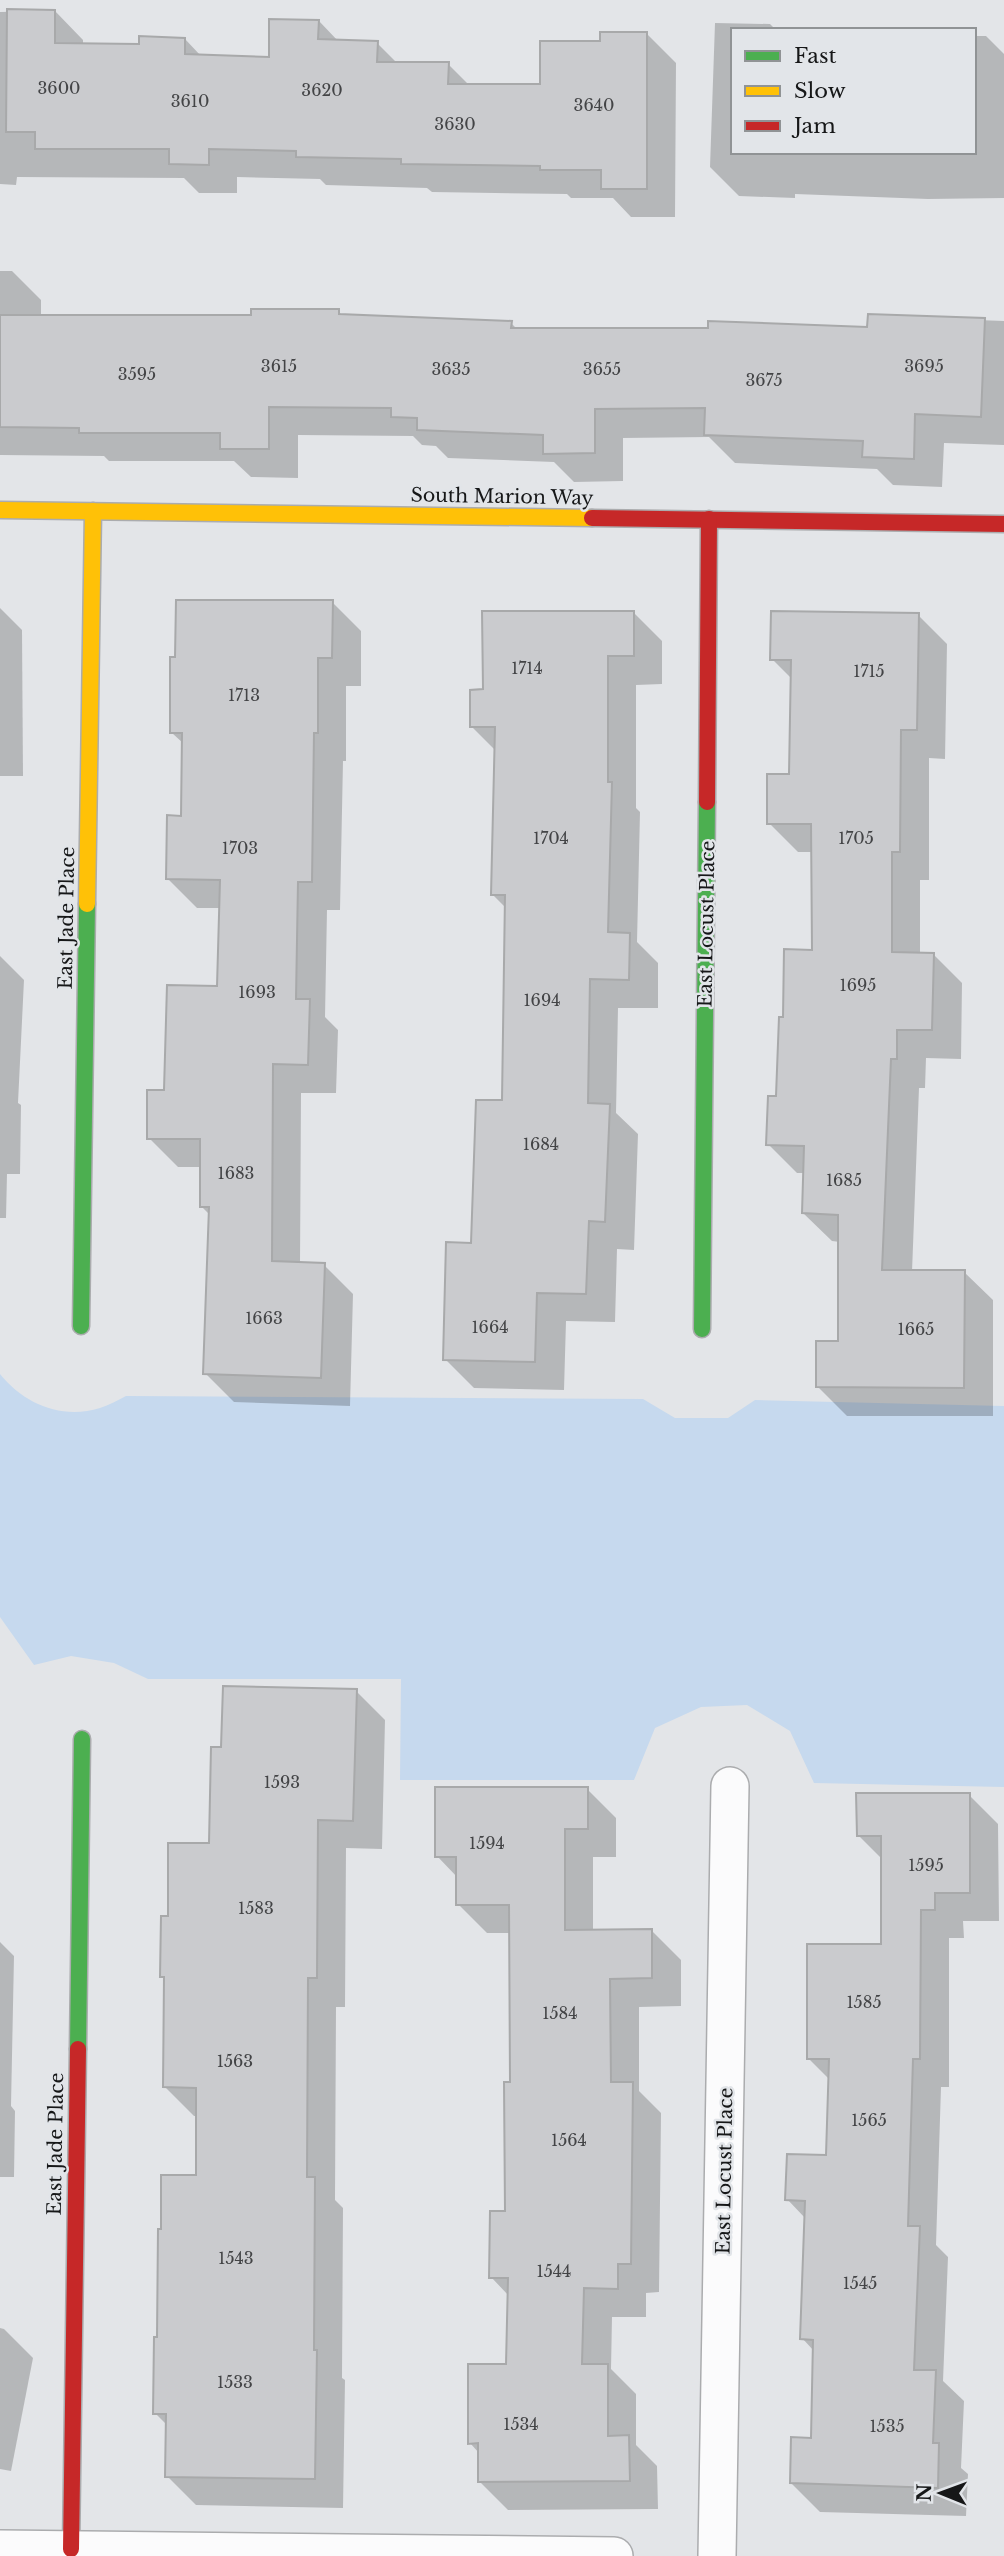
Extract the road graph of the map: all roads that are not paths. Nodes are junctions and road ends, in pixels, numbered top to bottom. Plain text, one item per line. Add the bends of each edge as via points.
1 (0, 510) edge
2 (93, 511) junction
3 (709, 519) junction
4 (1004, 524) edge
5 (81, 1326) dead end
6 (702, 1329) dead end
7 (82, 1739) dead end
8 (730, 1786) dead end
9 (0, 2549) edge
10 (71, 2549) junction
11 (614, 2556) edge
12 (717, 2556) edge

1 - 2 street, South Marion Way
2 - 3 street, South Marion Way
2 - 5 street, East Jade Place
3 - 4 street, South Marion Way
3 - 6 street, East Locust Place
7 - 10 street, East Jade Place
8 - 12 street, East Locust Place
9 - 10 street
10 - 11 street

